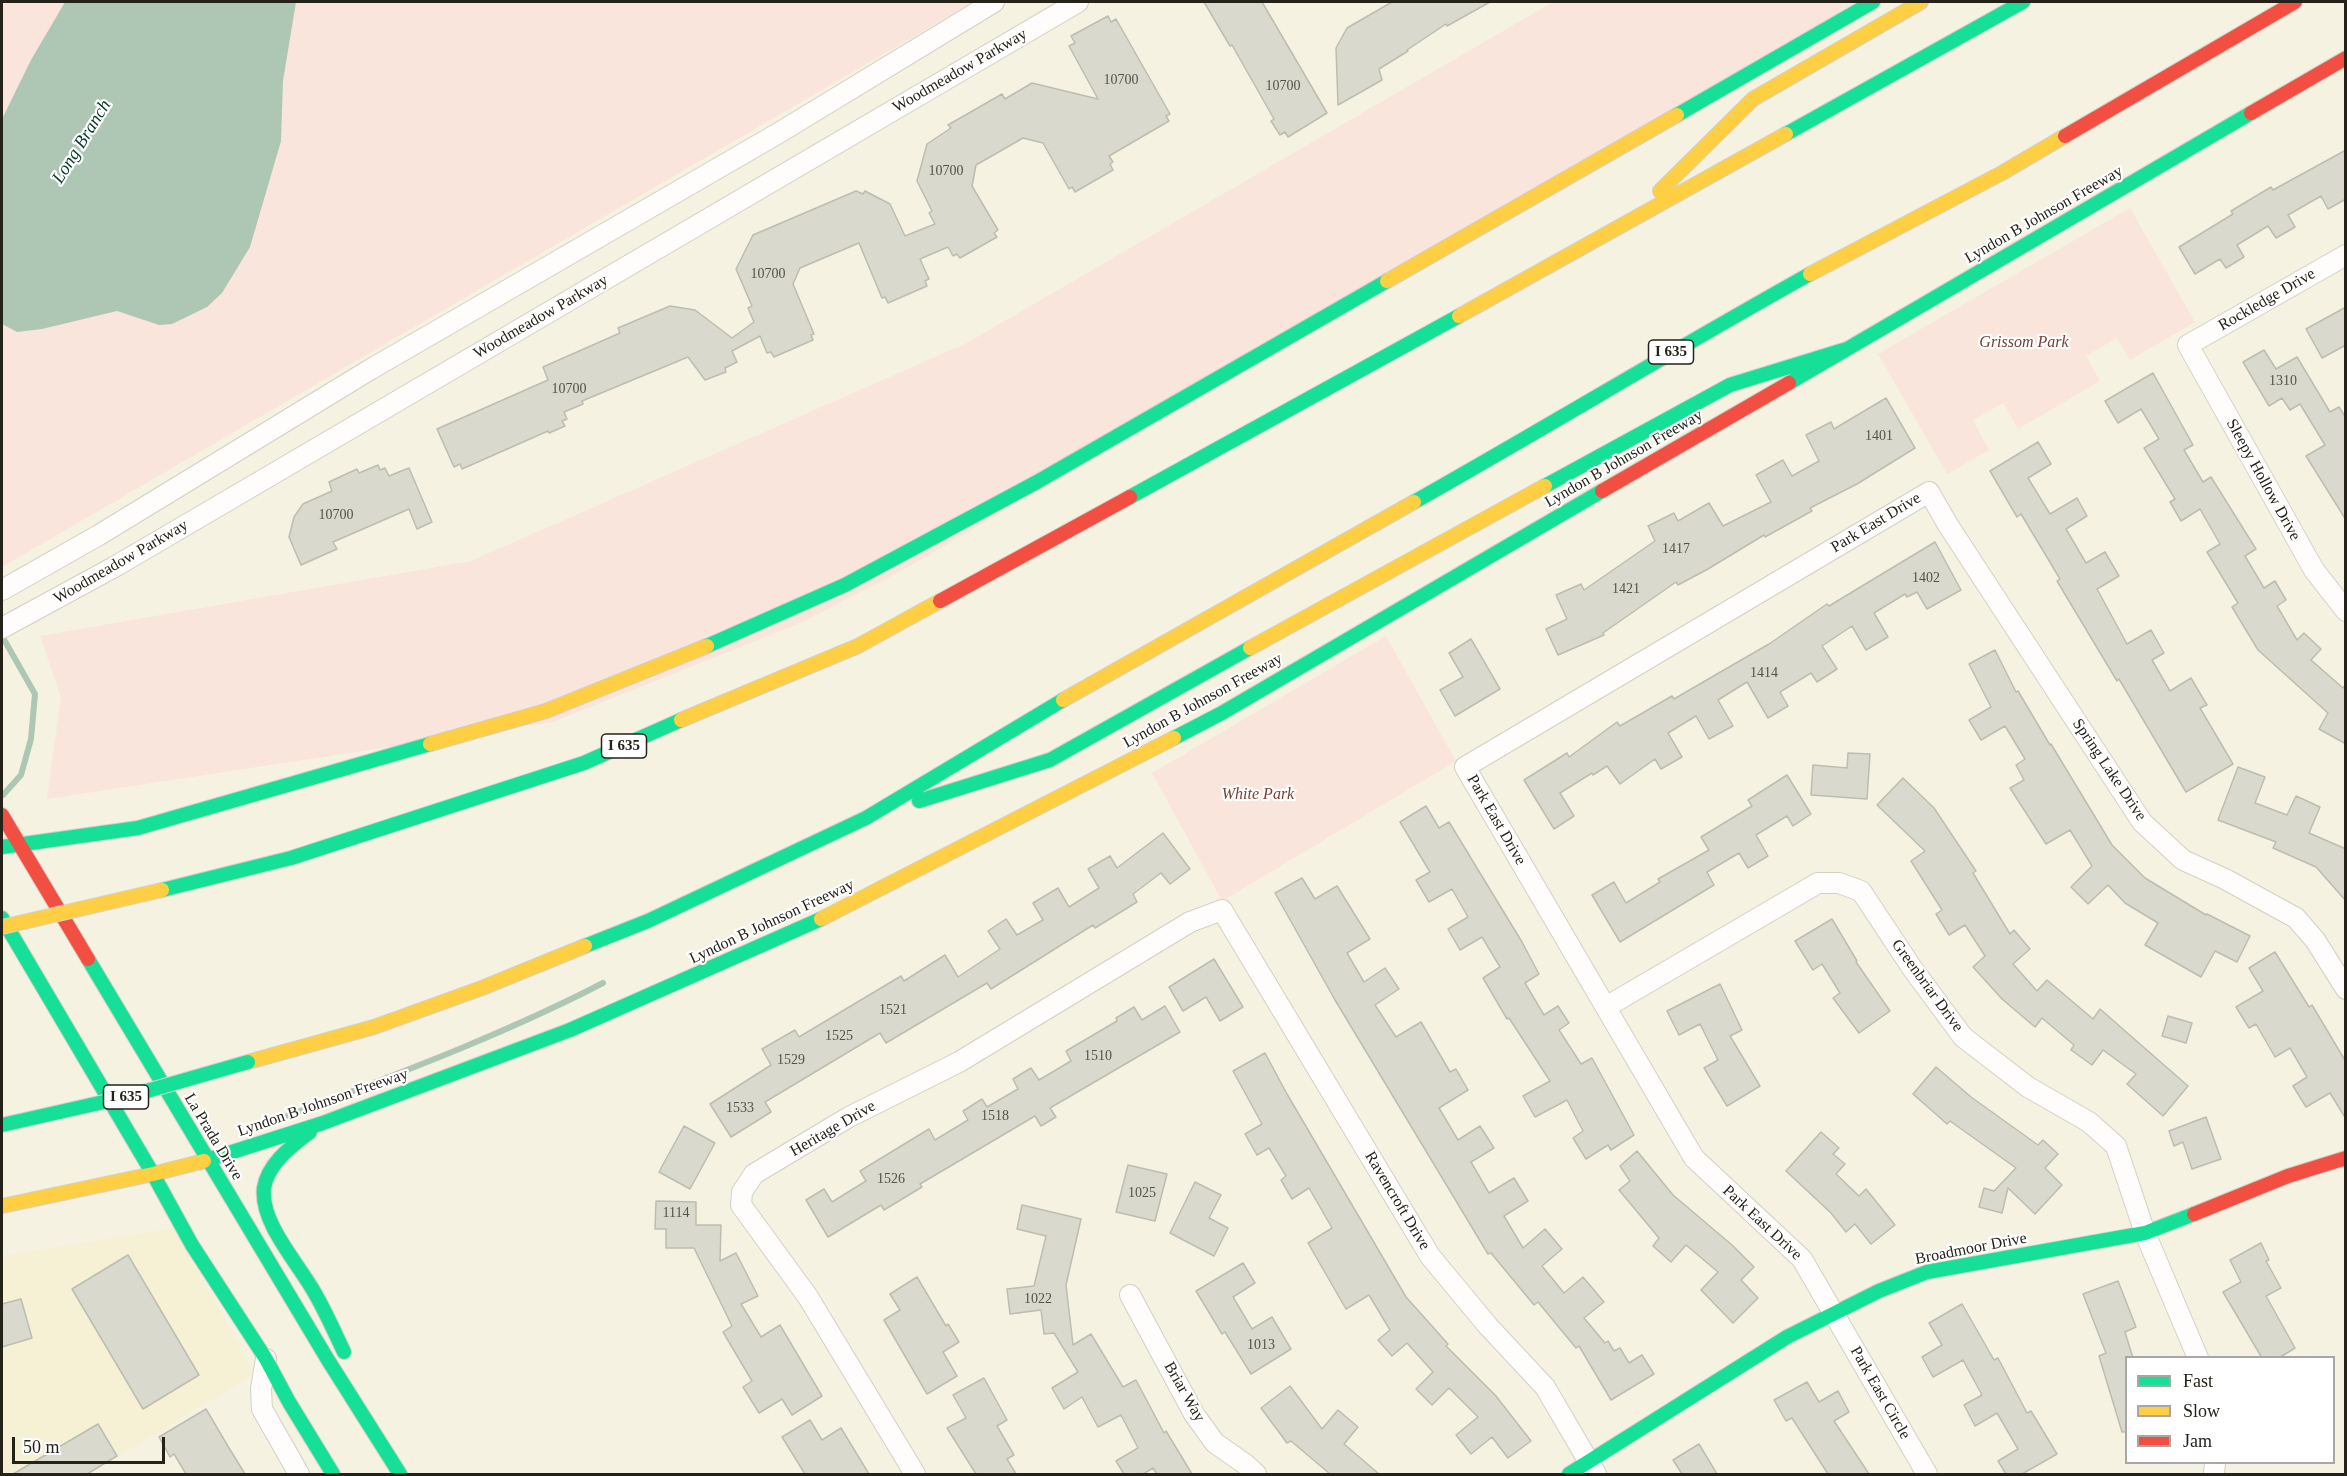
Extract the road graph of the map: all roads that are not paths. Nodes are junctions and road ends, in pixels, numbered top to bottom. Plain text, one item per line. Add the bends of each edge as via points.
1 (994, 2) edge
2 (1078, 2) edge
3 (1874, 2) edge
4 (1921, 2) edge
5 (2023, 2) edge
6 (2295, 2) edge
7 (2346, 58) edge
8 (1631, 220) junction
9 (2346, 255) edge
10 (2188, 345) joint
11 (1847, 349) junction
12 (1929, 492) joint
13 (6, 588) edge
14 (2346, 611) edge
15 (2, 628) edge
16 (2, 815) edge
17 (866, 818) junction
18 (20, 845) junction
19 (2, 848) edge
20 (1222, 909) joint
21 (2, 918) edge
22 (2, 927) edge
23 (2346, 989) edge
24 (1606, 1006) junction
25 (323, 1123) junction
26 (2, 1125) edge
27 (2346, 1158) edge
28 (207, 1160) junction
29 (153, 1174) junction
30 (2, 1206) edge
31 (2145, 1233) junction
32 (1130, 1295) dead end
33 (1833, 1312) junction
34 (2197, 1356) edge
35 (266, 1359) junction
36 (350, 1362) dead end
37 (366, 1392) dead end
38 (380, 1440) junction
39 (1593, 1469) edge
40 (299, 1474) edge
41 (333, 1474) edge
42 (400, 1474) edge
43 (915, 1474) edge
44 (1256, 1474) edge
45 (1569, 1474) edge
46 (1927, 1474) edge

1 - 13 street, Woodmeadow Parkway
2 - 15 street, Woodmeadow Parkway via 116,566
3 - 18 main road via 1036,482 845,585 723,640 546,711 138,828
4 - 8 main road via 1753,99
5 - 8 main road, I 635
6 - 17 main road, I 635 via 2002,173 1675,349 1533,435 1050,708
7 - 11 main road, Lyndon B Johnson Freeway
8 - 22 main road, I 635, bridge via 858,646 584,764 291,858
9 - 10 street, Rockledge Drive
10 - 14 street, Sleepy Hollow Drive via 2314,570
11 - 17 main road via 1730,385 1050,760
11 - 25 main road, Lyndon B Johnson Freeway via 1222,713 828,916 570,1030
12 - 23 street, Spring Lake Drive via 2142,822 2183,860 2296,918
12 - 24 street, Park East Drive via 1465,767
16 - 18 main road, La Prada Drive
17 - 26 main road, I 635, bridge via 648,921 374,1027 126,1097
18 - 19 main road
18 - 28 main road, La Prada Drive
20 - 39 street, Ravencroft Drive via 1430,1256 1545,1387
20 - 43 street, Heritage Drive via 1190,922 959,1062 849,1117 754,1174 742,1192 741,1205 808,1297
21 - 29 main road
24 - 31 street, Greenbriar Drive via 1818,883 1839,883 1861,891 1963,1037 2028,1087 2089,1122 2116,1146
24 - 33 street, Park East Drive via 1694,1158 1802,1259
25 - 28 main road, Lyndon B Johnson Freeway
25 - 36 main road via 291,1145 268,1172 263,1200 271,1225 309,1284
27 - 31 main road, Broadmoor Drive via 2288,1176
28 - 29 main road, Lyndon B Johnson Freeway
28 - 38 main road, La Prada Drive
29 - 30 main road, Lyndon B Johnson Freeway
29 - 35 main road via 192,1245
31 - 33 main road, Broadmoor Drive via 1927,1272
31 - 34 street, Greenbriar Drive
32 - 44 street, Briar Way via 1194,1414 1215,1443
33 - 39 main road, Broadmoor Drive via 1707,1386
33 - 46 street, Park East Circle
35 - 40 street via 262,1409
35 - 41 main road
37 - 38 main road
38 - 42 main road, La Prada Drive
39 - 45 main road, Broadmoor Drive

